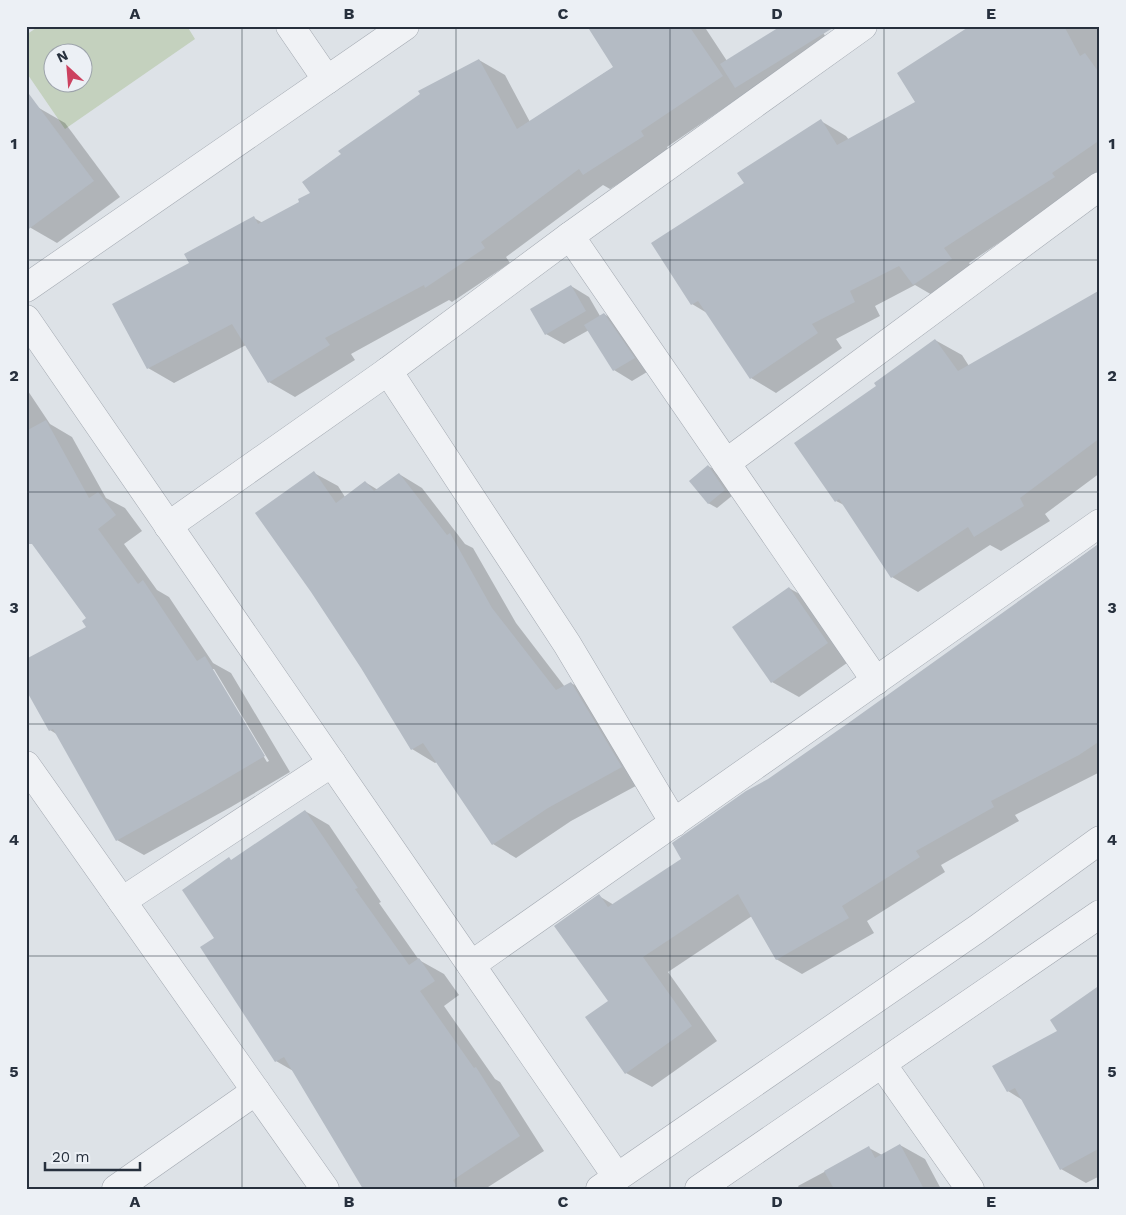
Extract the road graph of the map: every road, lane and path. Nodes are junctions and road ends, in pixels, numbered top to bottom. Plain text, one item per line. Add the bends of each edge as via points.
1 (290, 26) edge
2 (405, 26) edge
3 (862, 26) edge
4 (327, 80) junction
5 (1100, 186) edge
6 (570, 236) junction
7 (26, 288) edge
8 (26, 319) edge
9 (388, 371) junction
10 (726, 463) junction
11 (1100, 523) edge
12 (168, 526) junction
13 (876, 681) junction
14 (332, 763) junction
15 (26, 765) edge
16 (674, 823) junction
17 (1100, 842) edge
18 (122, 901) junction
19 (1100, 914) edge
20 (471, 965) junction
21 (882, 1064) junction
22 (256, 1091) junction
23 (609, 1183) edge
24 (116, 1189) edge
25 (325, 1189) edge
26 (700, 1189) edge
27 (970, 1189) edge

1 - 4 street
2 - 4 street
3 - 6 street
4 - 7 street
5 - 10 street
6 - 9 street
6 - 10 street
8 - 12 street
9 - 12 street
9 - 16 street via 567,644
10 - 13 street
11 - 13 street
12 - 14 street
13 - 16 street
14 - 18 street
14 - 20 street
15 - 18 street
16 - 20 street
17 - 23 street
18 - 22 street
19 - 21 street
20 - 23 street
21 - 26 street
21 - 27 street
22 - 24 street
22 - 25 street

